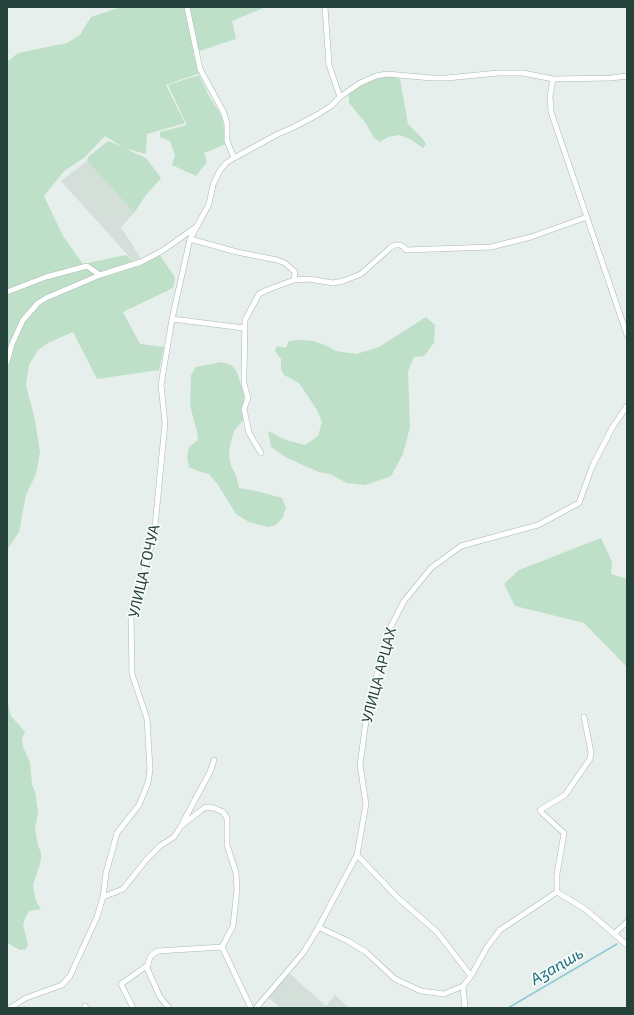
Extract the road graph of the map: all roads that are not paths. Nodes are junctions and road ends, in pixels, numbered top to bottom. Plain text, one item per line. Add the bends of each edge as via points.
1 (186, 7) edge
2 (325, 7) edge
3 (627, 76) edge
4 (553, 79) junction
5 (340, 97) junction
6 (234, 158) junction
7 (587, 218) junction
8 (198, 225) junction
9 (190, 239) junction
10 (100, 275) junction
11 (294, 280) junction
12 (7, 292) edge
13 (172, 320) junction
14 (244, 328) junction
15 (627, 335) edge
16 (7, 362) edge
17 (627, 406) edge
18 (260, 453) dead end
19 (584, 717) dead end
20 (214, 760) dead end
21 (181, 826) junction
22 (357, 855) junction
23 (557, 892) junction
24 (103, 897) junction
25 (627, 922) edge
26 (318, 927) junction
27 (615, 933) junction
28 (627, 945) edge
29 (222, 947) junction
30 (148, 965) junction
31 (471, 976) junction
32 (463, 986) junction
33 (10, 1008) edge
34 (133, 1008) edge
35 (169, 1008) edge
36 (251, 1008) edge
37 (256, 1008) edge
38 (465, 1008) edge

1 - 6 street via 200,69 224,113 227,141
2 - 5 street via 329,65
3 - 4 street, УЛИЦА ГОЧУА
4 - 5 street, УЛИЦА ГОЧУА via 523,73 447,78 387,74 360,82
4 - 7 street via 551,112
5 - 6 street, УЛИЦА ГОЧУА via 318,115
6 - 8 street, УЛИЦА ГОЧУА via 226,162 219,172 209,204
7 - 11 street via 491,247 406,250 400,245 395,245 361,274 343,281 332,283 309,279
7 - 15 street
8 - 9 street, УЛИЦА ГОЧУА
8 - 10 street via 162,251 141,262
9 - 11 street via 285,263 295,272
9 - 13 street, УЛИЦА ГОЧУА
10 - 12 street via 88,266 46,277
10 - 16 street via 38,303 23,320
11 - 14 street via 259,294 247,314
13 - 14 street
13 - 24 street, УЛИЦА ГОЧУА via 161,384 164,423 156,516 152,540 131,614 132,674 147,719 150,769 148,783 139,805 117,833 106,873
14 - 18 street via 244,384 248,398 244,409 249,433
17 - 22 street, УЛИЦА АРЦАХ via 612,428 592,467 579,503 538,525 461,546 431,568 404,601 388,632 367,713 360,765 366,804
19 - 23 street via 590,759 564,795 540,810 564,834 557,874
20 - 21 street
21 - 24 street via 174,836 147,859 123,889
21 - 29 street via 206,807 223,812 227,818 227,845 236,873 237,889 233,926
22 - 26 street, УЛИЦА АРЦАХ
22 - 31 street via 398,898 437,932
23 - 27 street via 585,909
23 - 31 street via 500,930
24 - 33 street, УЛИЦА ГОЧУА via 97,917 70,976 62,985 26,998
25 - 27 street
26 - 32 street via 366,952 395,978 421,991 444,994
26 - 37 street, УЛИЦА АРЦАХ via 303,953
27 - 28 street
29 - 30 street via 158,951 150,957
29 - 36 street
30 - 34 street via 121,984
30 - 35 street via 160,997
31 - 32 street
32 - 38 street

